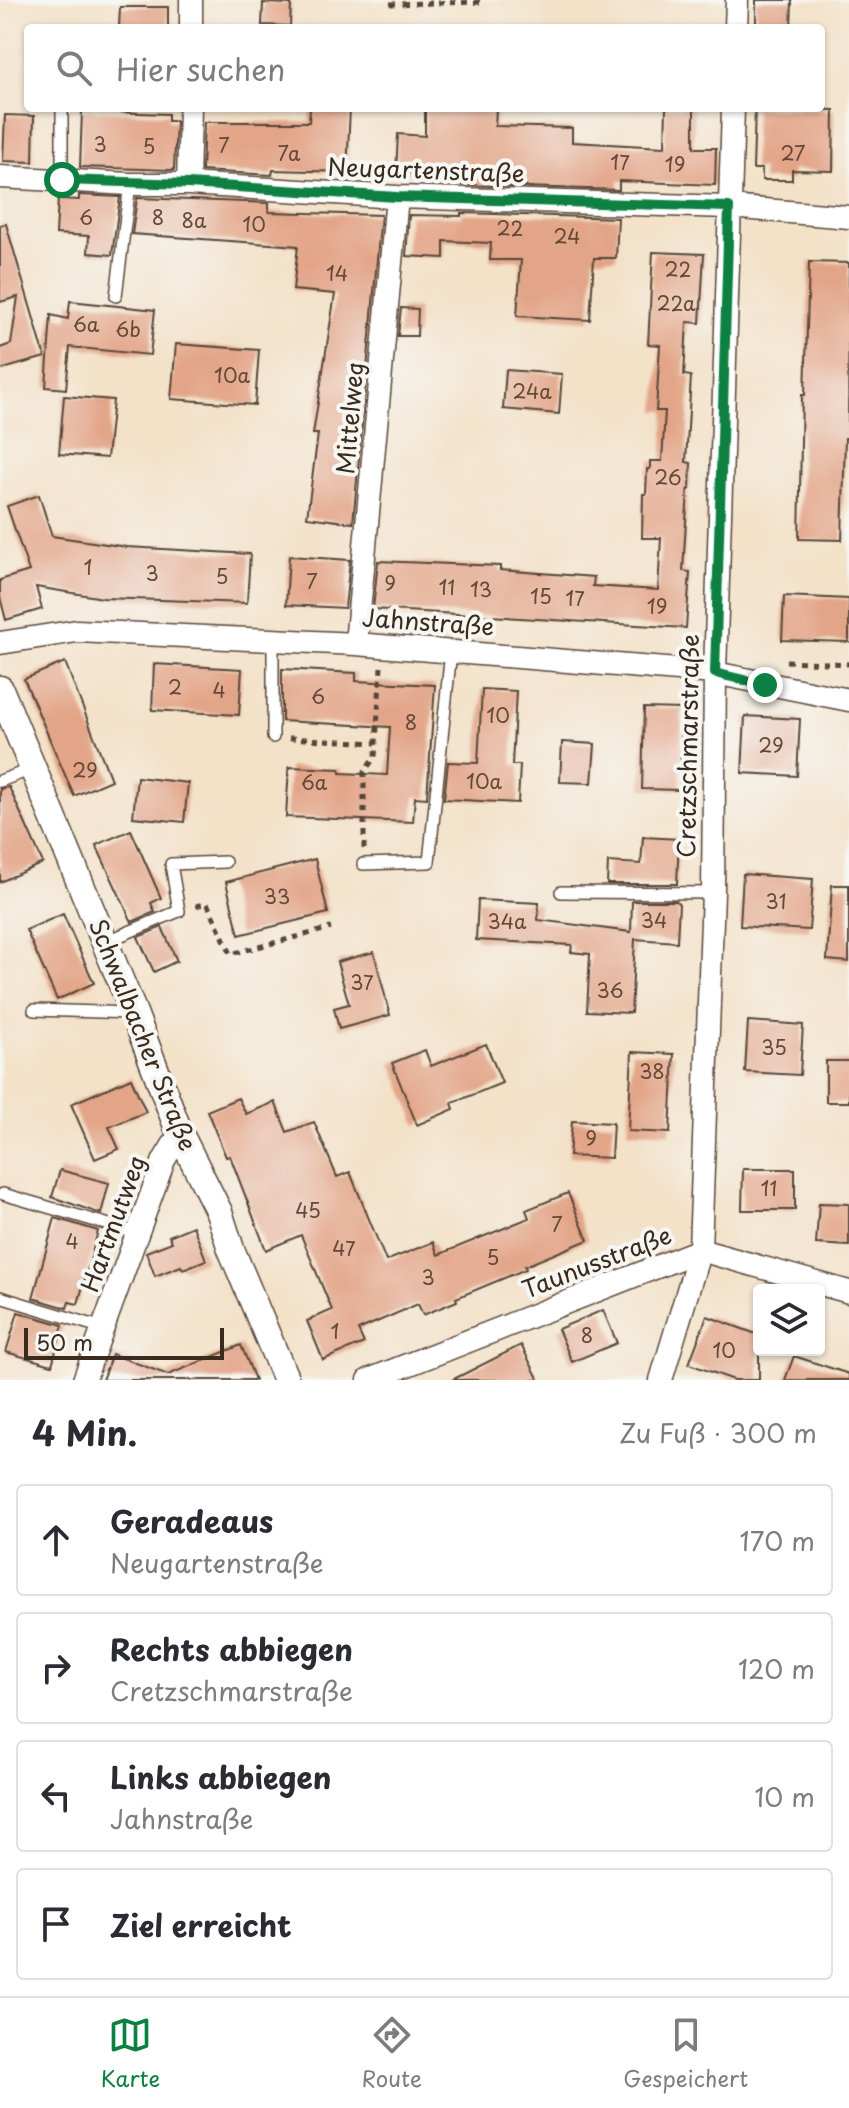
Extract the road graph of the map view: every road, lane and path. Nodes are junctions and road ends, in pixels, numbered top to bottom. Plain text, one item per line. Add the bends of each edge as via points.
1 (191, 0) edge
2 (737, 0) edge
3 (434, 1) edge
4 (484, 2) edge
5 (390, 4) dead end
6 (191, 24) edge
7 (736, 24) edge
8 (62, 112) edge
9 (190, 112) edge
10 (733, 112) edge
11 (0, 177) edge
12 (62, 180) junction
13 (130, 184) junction
14 (188, 184) junction
15 (397, 197) junction
16 (729, 207) junction
17 (849, 217) edge
18 (116, 296) dead end
19 (273, 640) junction
20 (0, 643) edge
21 (356, 644) junction
22 (383, 646) junction
23 (451, 651) junction
24 (715, 673) junction
25 (0, 689) edge
26 (849, 700) edge
27 (273, 737) joint
28 (376, 743) junction
29 (33, 768) junction
30 (0, 781) edge
31 (225, 862) dead end
32 (363, 864) joint
33 (561, 892) dead end
34 (713, 893) junction
35 (179, 911) junction
36 (331, 928) dead end
37 (104, 942) junction
38 (34, 1010) dead end
39 (134, 1013) junction
40 (180, 1134) junction
41 (3, 1194) dead end
42 (137, 1233) junction
43 (700, 1250) junction
44 (849, 1292) edge
45 (0, 1297) edge
46 (103, 1328) junction
47 (84, 1380) edge
48 (286, 1380) edge
49 (369, 1380) edge
50 (661, 1380) edge

1 - 6 street
2 - 7 street
3 - 4 path
3 - 5 path
8 - 12 lane
9 - 14 street
10 - 16 street, Cretzschmarstraße
11 - 12 street, Neugartenstraße
12 - 13 street, Neugartenstraße
13 - 14 street, Neugartenstraße
13 - 18 lane
14 - 15 street, Neugartenstraße
15 - 16 street, Neugartenstraße
15 - 21 street, Mittelweg
16 - 17 street, Neugartenstraße
16 - 24 street, Cretzschmarstraße
19 - 20 street, Jahnstraße via 77,631
19 - 21 street, Jahnstraße
19 - 27 lane
21 - 22 street, Jahnstraße
22 - 23 street, Jahnstraße
22 - 28 path
23 - 24 street, Jahnstraße
23 - 32 lane via 429,862
24 - 26 street, Jahnstraße
24 - 34 street, Cretzschmarstraße
25 - 29 street, Schwalbacher Straße
27 - 28 path
28 - 32 path via 375,757 364,772
29 - 30 lane
29 - 37 street, Schwalbacher Straße
31 - 35 lane via 171,864
33 - 34 lane
34 - 43 street, Cretzschmarstraße
35 - 36 path via 207,903 231,954
35 - 37 lane
37 - 39 street, Schwalbacher Straße
38 - 39 lane
39 - 40 street, Schwalbacher Straße
40 - 42 street, Hartmutweg via 164,1160
40 - 48 street, Schwalbacher Straße via 219,1212
41 - 42 lane
42 - 46 street, Hartmutweg
43 - 44 street, Taunusstraße
43 - 49 street, Taunusstraße
43 - 50 street, Cretzschmarstraße
45 - 46 lane
46 - 47 street, Hartmutweg

